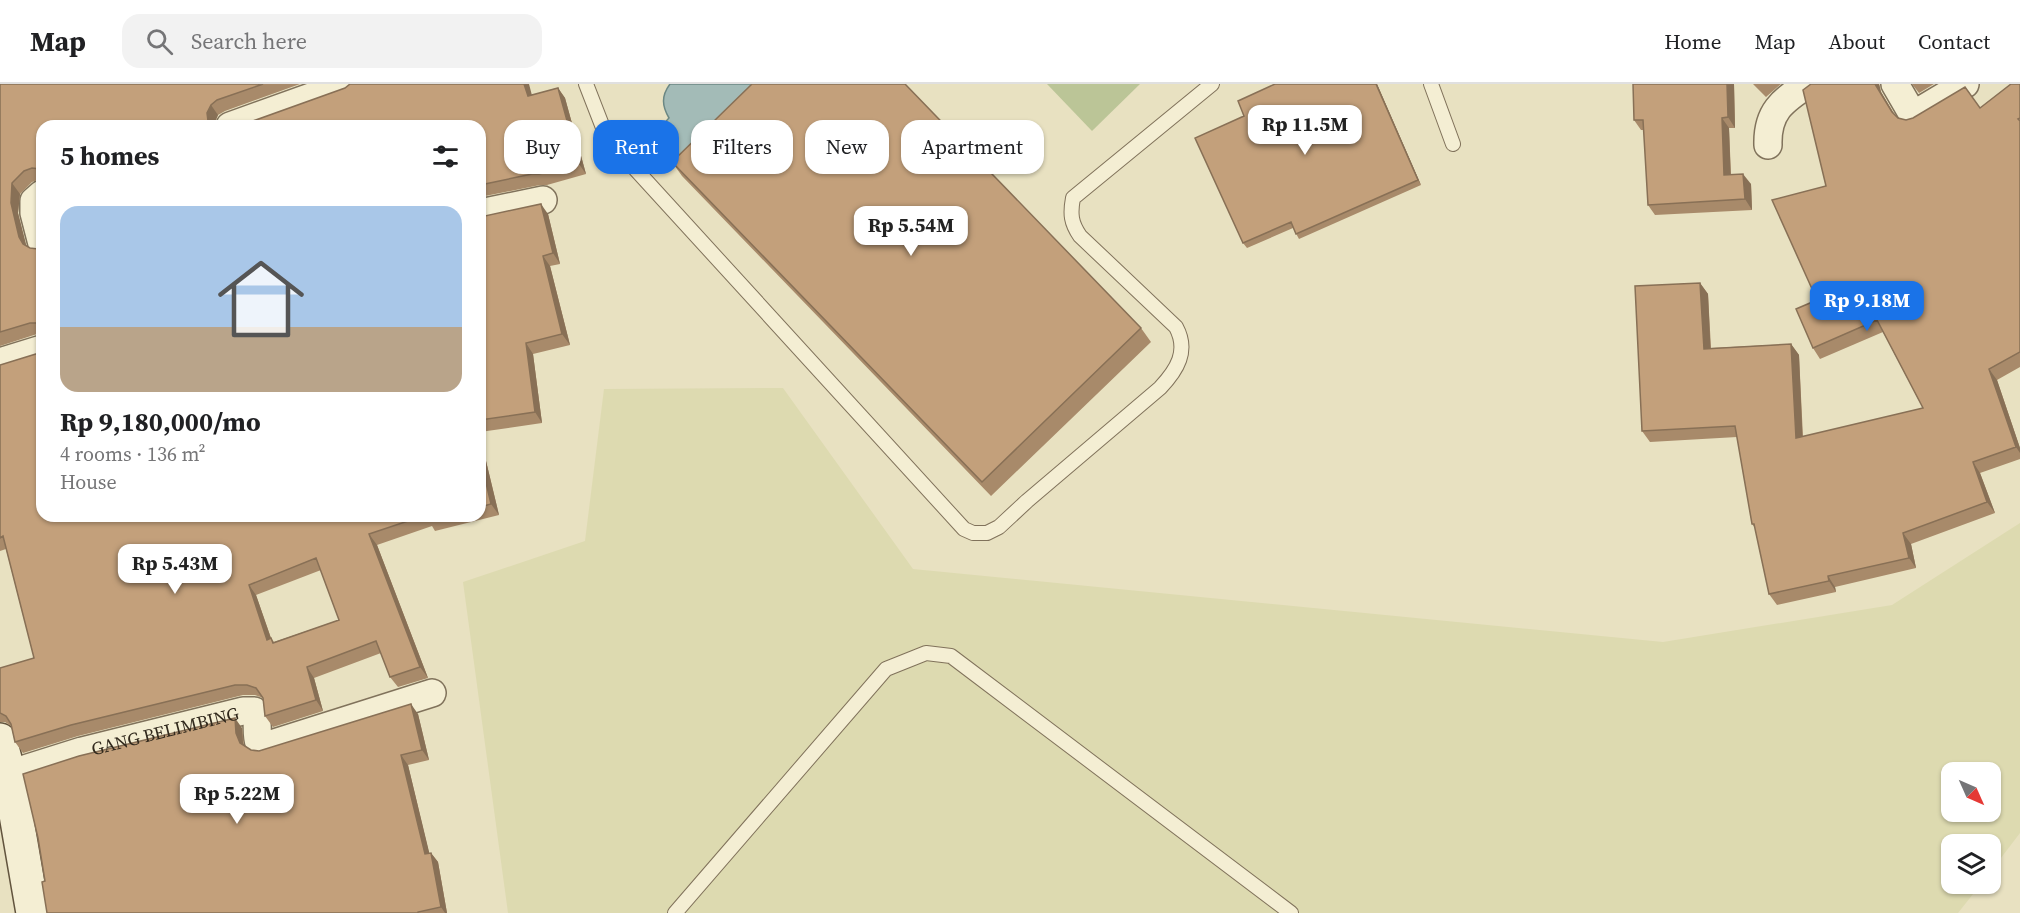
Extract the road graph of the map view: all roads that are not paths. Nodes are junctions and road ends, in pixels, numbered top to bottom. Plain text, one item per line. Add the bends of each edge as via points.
1 (347, 84) edge
2 (586, 84) edge
3 (1212, 84) edge
4 (1431, 84) edge
5 (1808, 84) edge
6 (1895, 84) edge
7 (1965, 84) edge
8 (247, 120) edge
9 (1453, 144) dead end
10 (1768, 145) dead end
11 (36, 199) edge
12 (543, 200) dead end
13 (486, 212) edge
14 (36, 221) edge
15 (36, 351) edge
16 (0, 362) edge
17 (432, 693) dead end
18 (0, 740) edge
19 (9, 774) junction
20 (33, 913) edge
21 (675, 913) edge
22 (1291, 913) edge

1 - 8 street
2 - 3 lane via 607,138 964,529 973,533 999,526 1172,375 1182,352 1182,337 1176,327 1080,236 1070,213 1073,198
4 - 9 lane
5 - 10 street via 1773,114
6 - 7 street via 1913,116
11 - 14 street
12 - 13 street
15 - 16 street
17 - 19 street, GANG BELIMBING via 271,744 258,743 256,714 243,711 82,751
18 - 19 main road
19 - 20 main road
21 - 22 lane via 886,669 926,653 951,656

